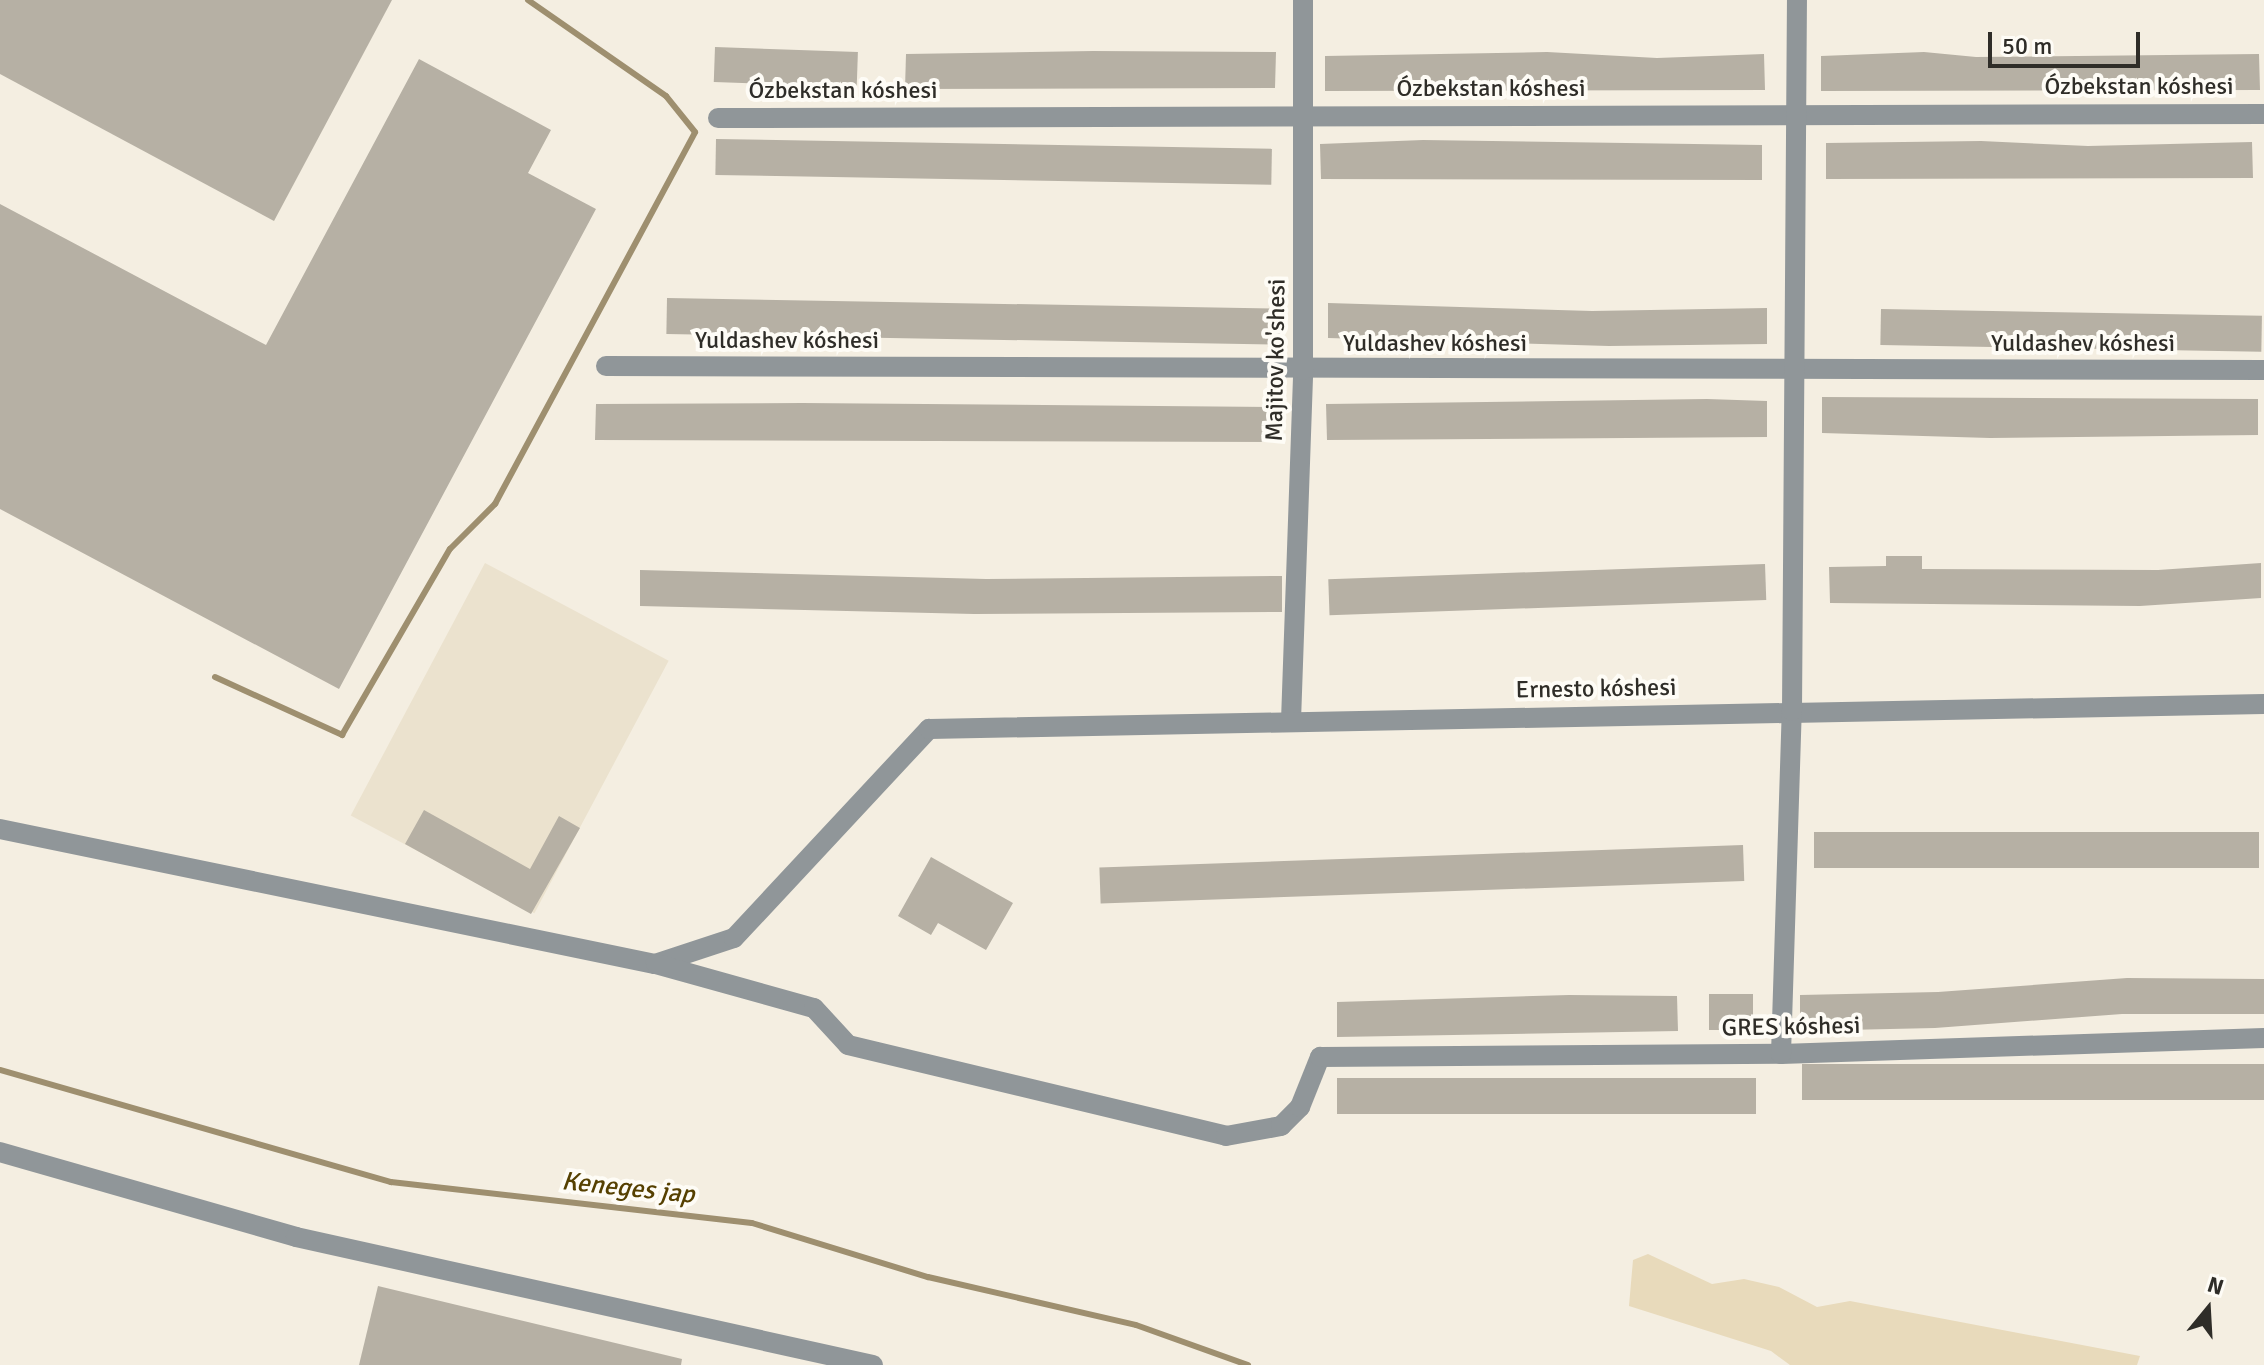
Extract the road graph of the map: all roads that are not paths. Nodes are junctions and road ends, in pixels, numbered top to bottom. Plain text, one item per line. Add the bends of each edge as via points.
1 (1303, 0) edge
2 (1797, 0) edge
3 (1797, 113) junction
4 (2264, 114) edge
5 (1303, 117) junction
6 (718, 118) dead end
7 (606, 366) dead end
8 (1303, 370) junction
9 (1796, 370) junction
10 (2264, 370) edge
11 (2264, 704) edge
12 (1792, 711) junction
13 (1291, 721) junction
14 (0, 829) edge
15 (655, 964) junction
16 (2264, 1038) edge
17 (1781, 1054) junction
18 (0, 1152) edge
19 (873, 1365) edge

1 - 5 street, Majitov ko'shesi
2 - 3 street
3 - 4 street, Ózbekstan kóshesi
3 - 5 street, Ózbekstan kóshesi
3 - 9 street
5 - 6 street, Ózbekstan kóshesi
5 - 8 street, Majitov ko'shesi
7 - 8 street, Yuldashev kóshesi
8 - 9 street, Yuldashev kóshesi
8 - 13 street, Majitov ko'shesi
9 - 10 street, Yuldashev kóshesi
9 - 12 street
11 - 12 street, Ernesto kóshesi
12 - 13 street, Ernesto kóshesi
12 - 17 street
13 - 15 street, Ernesto kóshesi via 929,729 734,938
14 - 15 street
15 - 17 street, GRES kóshesi via 814,1008 848,1045 1226,1136 1281,1126 1300,1107 1320,1057
16 - 17 street, GRES kóshesi
18 - 19 street via 296,1237

